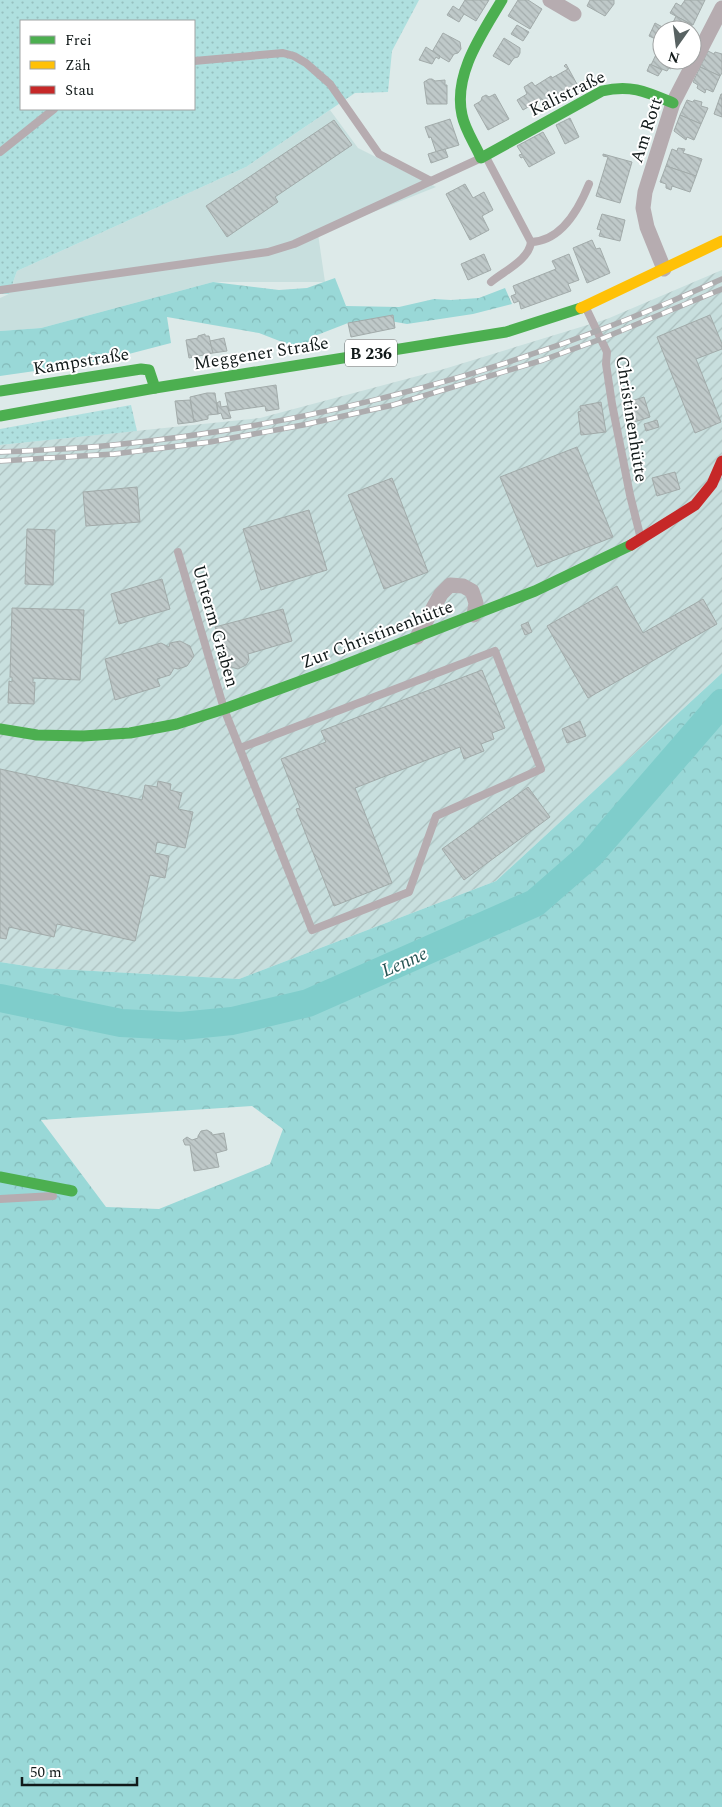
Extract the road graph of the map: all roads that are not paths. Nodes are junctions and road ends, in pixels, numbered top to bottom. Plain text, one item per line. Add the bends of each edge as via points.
1 (502, 0) edge
2 (550, 0) edge
3 (722, 8) edge
4 (574, 14) dead end
5 (195, 61) edge
6 (673, 103) junction
7 (53, 110) edge
8 (0, 152) edge
9 (483, 157) junction
10 (431, 181) junction
11 (590, 184) dead end
12 (722, 241) edge
13 (532, 242) junction
14 (664, 269) junction
15 (491, 282) dead end
16 (0, 290) edge
17 (585, 307) junction
18 (155, 388) junction
19 (0, 391) edge
20 (0, 416) edge
21 (722, 461) edge
22 (641, 540) junction
23 (178, 552) dead end
24 (474, 615) junction
25 (417, 637) junction
26 (224, 709) junction
27 (0, 730) edge
28 (240, 748) junction
29 (0, 1177) edge
30 (72, 1191) joint
31 (0, 1199) edge

1 - 9 street via 466,62 461,90 462,115
2 - 4 street
3 - 6 street, Am Rott
5 - 10 lane via 283,53 294,56 330,84 379,154
6 - 9 street, Kalistraße via 638,88 619,86 602,91
6 - 14 street, Am Rott via 643,208
7 - 8 lane
9 - 10 lane
9 - 13 lane
10 - 16 lane via 294,244 268,252
11 - 13 lane via 578,210 566,224 556,233
12 - 14 street, B 236
13 - 15 lane via 527,256
14 - 17 street, B 236
17 - 18 street, Meggener Straße / B 236 via 506,332
17 - 22 lane, Christinenhütte via 606,352 612,404
18 - 19 street, Kampstraße via 149,370 141,369
18 - 20 street, Meggener Straße / B 236
21 - 22 street, Zur Christinenhütte via 712,484 695,505
22 - 24 street, Zur Christinenhütte via 535,591
23 - 26 lane, Unterm Graben
24 - 25 street, Zur Christinenhütte
24 - 25 street via 476,603 472,591 463,586 450,586 441,594
25 - 26 street, Zur Christinenhütte
26 - 27 street, Zur Christinenhütte via 177,724 130,733 37,735
26 - 28 lane, Unterm Graben
28 - 28 lane, Unterm Graben via 312,930 409,892 436,816 541,769 494,650
29 - 30 street
30 - 31 lane via 60,1196

